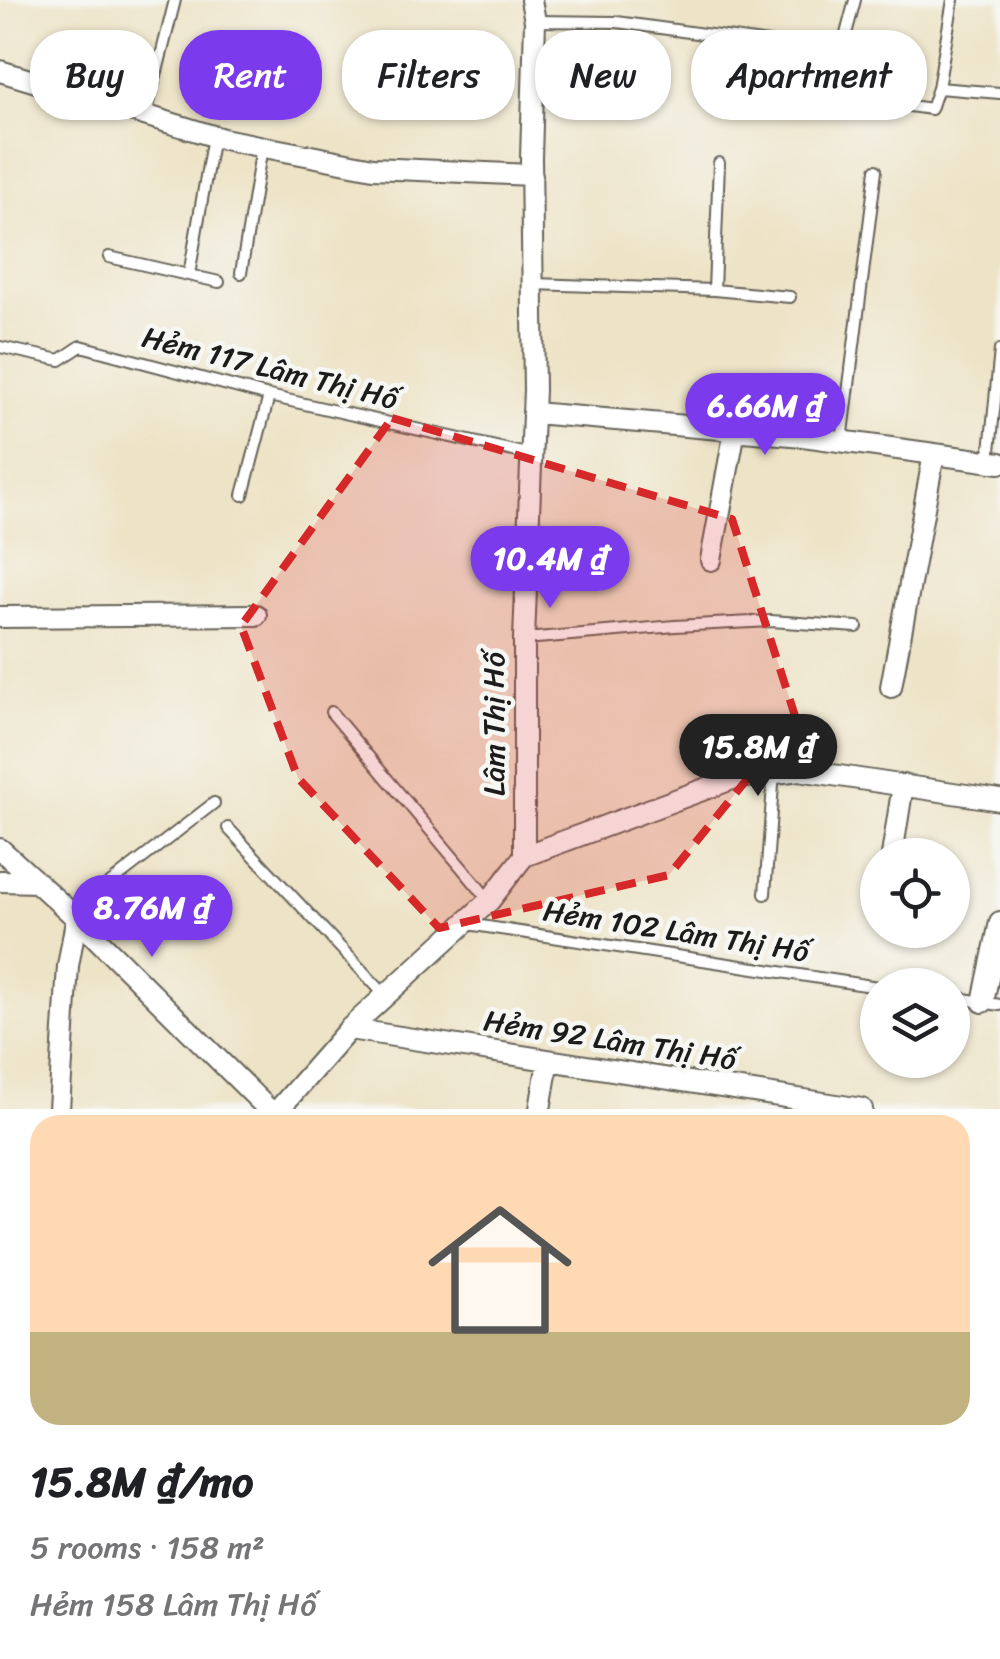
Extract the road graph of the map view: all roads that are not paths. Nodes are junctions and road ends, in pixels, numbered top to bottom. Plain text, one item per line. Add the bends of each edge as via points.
1 (176, 0) edge
2 (855, 0) edge
3 (953, 0) edge
4 (533, 10) edge
5 (848, 30) edge
6 (691, 32) edge
7 (159, 66) edge
8 (0, 72) edge
9 (30, 81) edge
10 (938, 88) junction
11 (1000, 93) edge
12 (927, 109) edge
13 (159, 120) edge
14 (213, 136) junction
15 (262, 147) junction
16 (719, 163) dead end
17 (876, 170) dead end
18 (532, 176) junction
19 (108, 256) dead end
20 (189, 274) junction
21 (241, 274) dead end
22 (219, 282) dead end
23 (533, 284) junction
24 (714, 290) junction
25 (790, 297) dead end
26 (0, 347) edge
27 (1000, 350) edge
28 (269, 396) junction
29 (534, 413) junction
30 (735, 430) junction
31 (842, 441) junction
32 (934, 454) junction
33 (532, 455) junction
34 (994, 462) edge
35 (244, 495) dead end
36 (711, 560) dead end
37 (256, 616) dead end
38 (0, 617) edge
39 (857, 627) dead end
40 (524, 639) junction
41 (891, 688) dead end
42 (331, 712) dead end
43 (774, 771) junction
44 (902, 786) junction
45 (1000, 800) edge
46 (214, 803) dead end
47 (228, 828) dead end
48 (894, 838) edge
49 (0, 849) edge
50 (524, 856) junction
51 (0, 881) edge
52 (37, 882) junction
53 (765, 894) dead end
54 (490, 900) junction
55 (74, 917) junction
56 (1000, 922) edge
57 (467, 924) junction
58 (860, 984) edge
59 (386, 996) junction
60 (992, 1003) edge
61 (349, 1029) junction
62 (548, 1062) junction
63 (59, 1109) edge
64 (268, 1109) edge
65 (279, 1109) edge
66 (540, 1109) edge
67 (862, 1109) edge

1 - 7 lane
2 - 5 lane
3 - 10 lane
4 - 6 lane
4 - 18 street, Lâm Thị Hố
8 - 9 street
10 - 11 lane
10 - 12 lane
13 - 14 street
14 - 15 street
14 - 20 lane
15 - 18 street via 374,168
15 - 21 lane
16 - 24 lane
17 - 31 lane
18 - 23 street, Lâm Thị Hố
19 - 20 lane
20 - 22 lane
23 - 24 lane
23 - 29 street, Lâm Thị Hố
24 - 25 lane
26 - 28 lane, Hẻm 117 Lâm Thị Hố via 60,360 81,346
27 - 34 lane
28 - 33 lane, Hẻm 117 Lâm Thị Hố
28 - 35 lane
29 - 30 street
29 - 33 street, Lâm Thị Hố
30 - 31 street
30 - 36 street
31 - 32 street
32 - 34 street
32 - 41 street
33 - 40 street, Lâm Thị Hố
37 - 38 street
39 - 40 lane via 771,621
40 - 50 street, Lâm Thị Hố
42 - 54 lane
43 - 44 street
43 - 50 street via 732,779
43 - 53 lane
44 - 45 street
44 - 48 street
46 - 55 lane
47 - 59 lane
49 - 52 street
50 - 54 street
51 - 52 street
52 - 55 street
54 - 57 street
55 - 63 street
55 - 64 street
56 - 60 street
57 - 58 lane, Hẻm 102 Lâm Thị Hố
57 - 59 street
59 - 61 street
61 - 62 street, Hẻm 92 Lâm Thị Hố
61 - 65 street
62 - 66 street
62 - 67 street, Hẻm 92 Lâm Thị Hố

